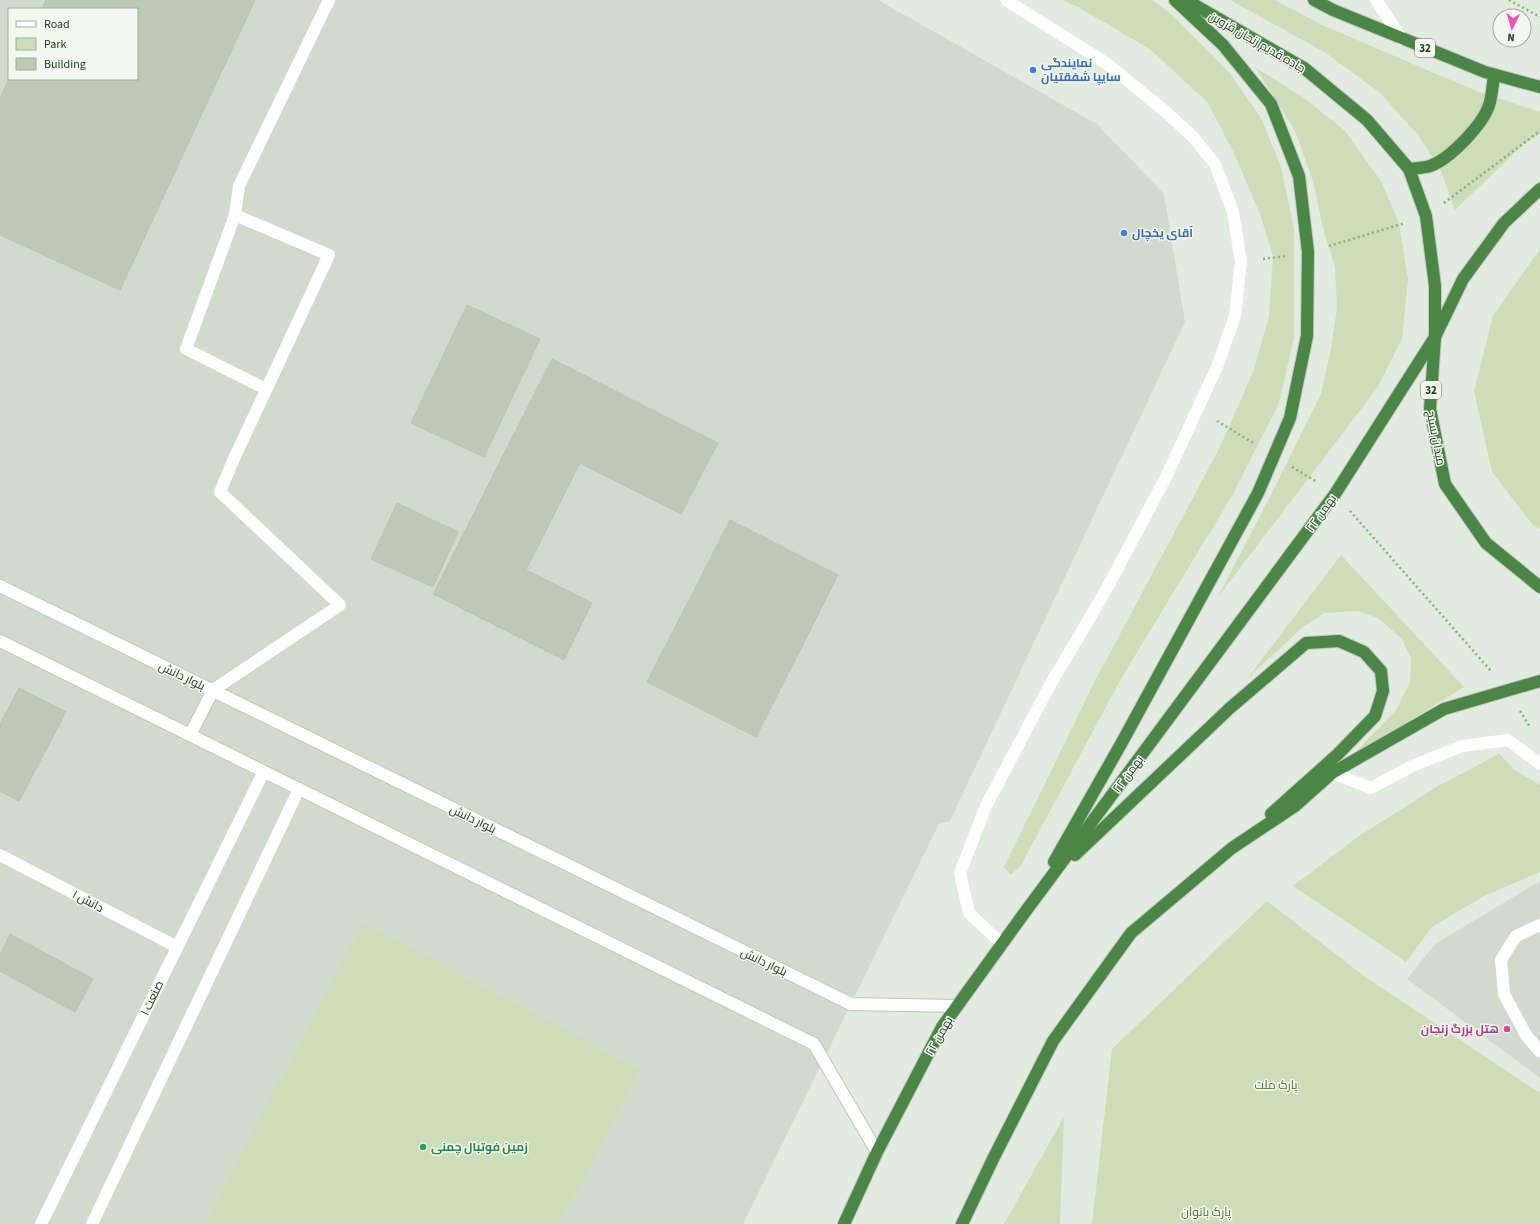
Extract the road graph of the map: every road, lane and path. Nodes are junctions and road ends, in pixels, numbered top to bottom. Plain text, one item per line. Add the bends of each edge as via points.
1 (328, 0) edge
2 (1006, 0) edge
3 (1175, 0) edge
4 (1186, 0) edge
5 (1314, 0) edge
6 (1376, 0) edge
7 (1509, 0) edge
8 (1540, 18) edge
9 (1402, 39) junction
10 (1494, 74) junction
11 (1540, 87) edge
12 (1540, 131) edge
13 (1409, 170) junction
14 (1540, 189) edge
15 (235, 215) junction
16 (1426, 216) junction
17 (1308, 252) junction
18 (1241, 262) junction
19 (1435, 337) junction
20 (266, 389) junction
21 (1198, 410) junction
22 (1274, 456) junction
23 (1335, 494) junction
24 (0, 586) edge
25 (1540, 587) edge
26 (0, 641) edge
27 (1540, 681) edge
28 (213, 690) junction
29 (1507, 690) junction
30 (1532, 730) dead end
31 (190, 735) junction
32 (1540, 764) edge
33 (263, 773) junction
34 (1332, 773) junction
35 (299, 789) junction
36 (1232, 848) junction
37 (0, 854) edge
38 (1052, 876) junction
39 (1028, 908) junction
40 (1540, 925) edge
41 (1002, 944) junction
42 (177, 947) junction
43 (957, 1006) junction
44 (1540, 1052) edge
45 (878, 1152) junction
46 (40, 1224) edge
47 (92, 1224) edge
48 (844, 1224) edge
49 (962, 1224) edge

1 - 15 street via 239,186
2 - 18 street via 1106,63 1193,137 1215,164 1233,212
3 - 17 highway via 1223,45 1271,104 1299,176
4 - 13 highway, جاده قدیم زنجان قزوین / 32 via 1304,68 1367,120
5 - 9 highway, 32
6 - 9 street
7 - 8 path
9 - 10 highway, 32
10 - 11 highway, 32
10 - 13 highway via 1490,103 1476,127 1448,156 1430,166
12 - 16 path
13 - 16 highway, جاده قدیم زنجان قزوین / 32
14 - 19 highway, میدان بسیج / 32 via 1504,223 1462,279
15 - 20 street via 186,349
15 - 20 street via 329,255
16 - 17 path
16 - 19 highway, جاده قدیم زنجان قزوین / 32 via 1435,286
17 - 18 path
17 - 22 highway via 1306,336 1290,418
18 - 21 street via 1235,316 1218,367
19 - 23 highway, ۲۲ بهمن
19 - 25 highway, میدان بسیج / 32 via 1430,409 1445,484 1486,543
20 - 28 street via 220,492 340,605
21 - 22 path
21 - 41 street via 1105,592 1050,685 986,806 960,873 969,913
22 - 23 path
22 - 39 highway via 1255,500 1122,744
23 - 29 path
23 - 38 highway, ۲۲ بهمن
24 - 28 street, بلوار دانش
26 - 31 street
27 - 29 highway
28 - 31 street
28 - 43 street, بلوار دانش via 851,1004
29 - 30 path
29 - 34 highway via 1444,709
31 - 33 street
32 - 34 street via 1508,740 1462,746 1412,766 1371,788
33 - 35 street
33 - 42 street, صنعت ۱
34 - 36 highway via 1295,806
35 - 45 street via 814,1044
35 - 47 street
36 - 38 highway via 1338,754 1375,716 1383,691 1381,671 1364,652 1339,641 1306,644 1230,708
36 - 49 highway via 1132,933 1053,1042
37 - 42 street, دانش ۱
38 - 39 highway, ۲۲ بهمن
39 - 41 highway, ۲۲ بهمن
40 - 44 street via 1516,936 1501,960 1504,994 1526,1035
41 - 43 highway, ۲۲ بهمن
42 - 46 street, صنعت ۱
43 - 45 highway, ۲۲ بهمن via 942,1027
45 - 48 highway, ۲۲ بهمن

